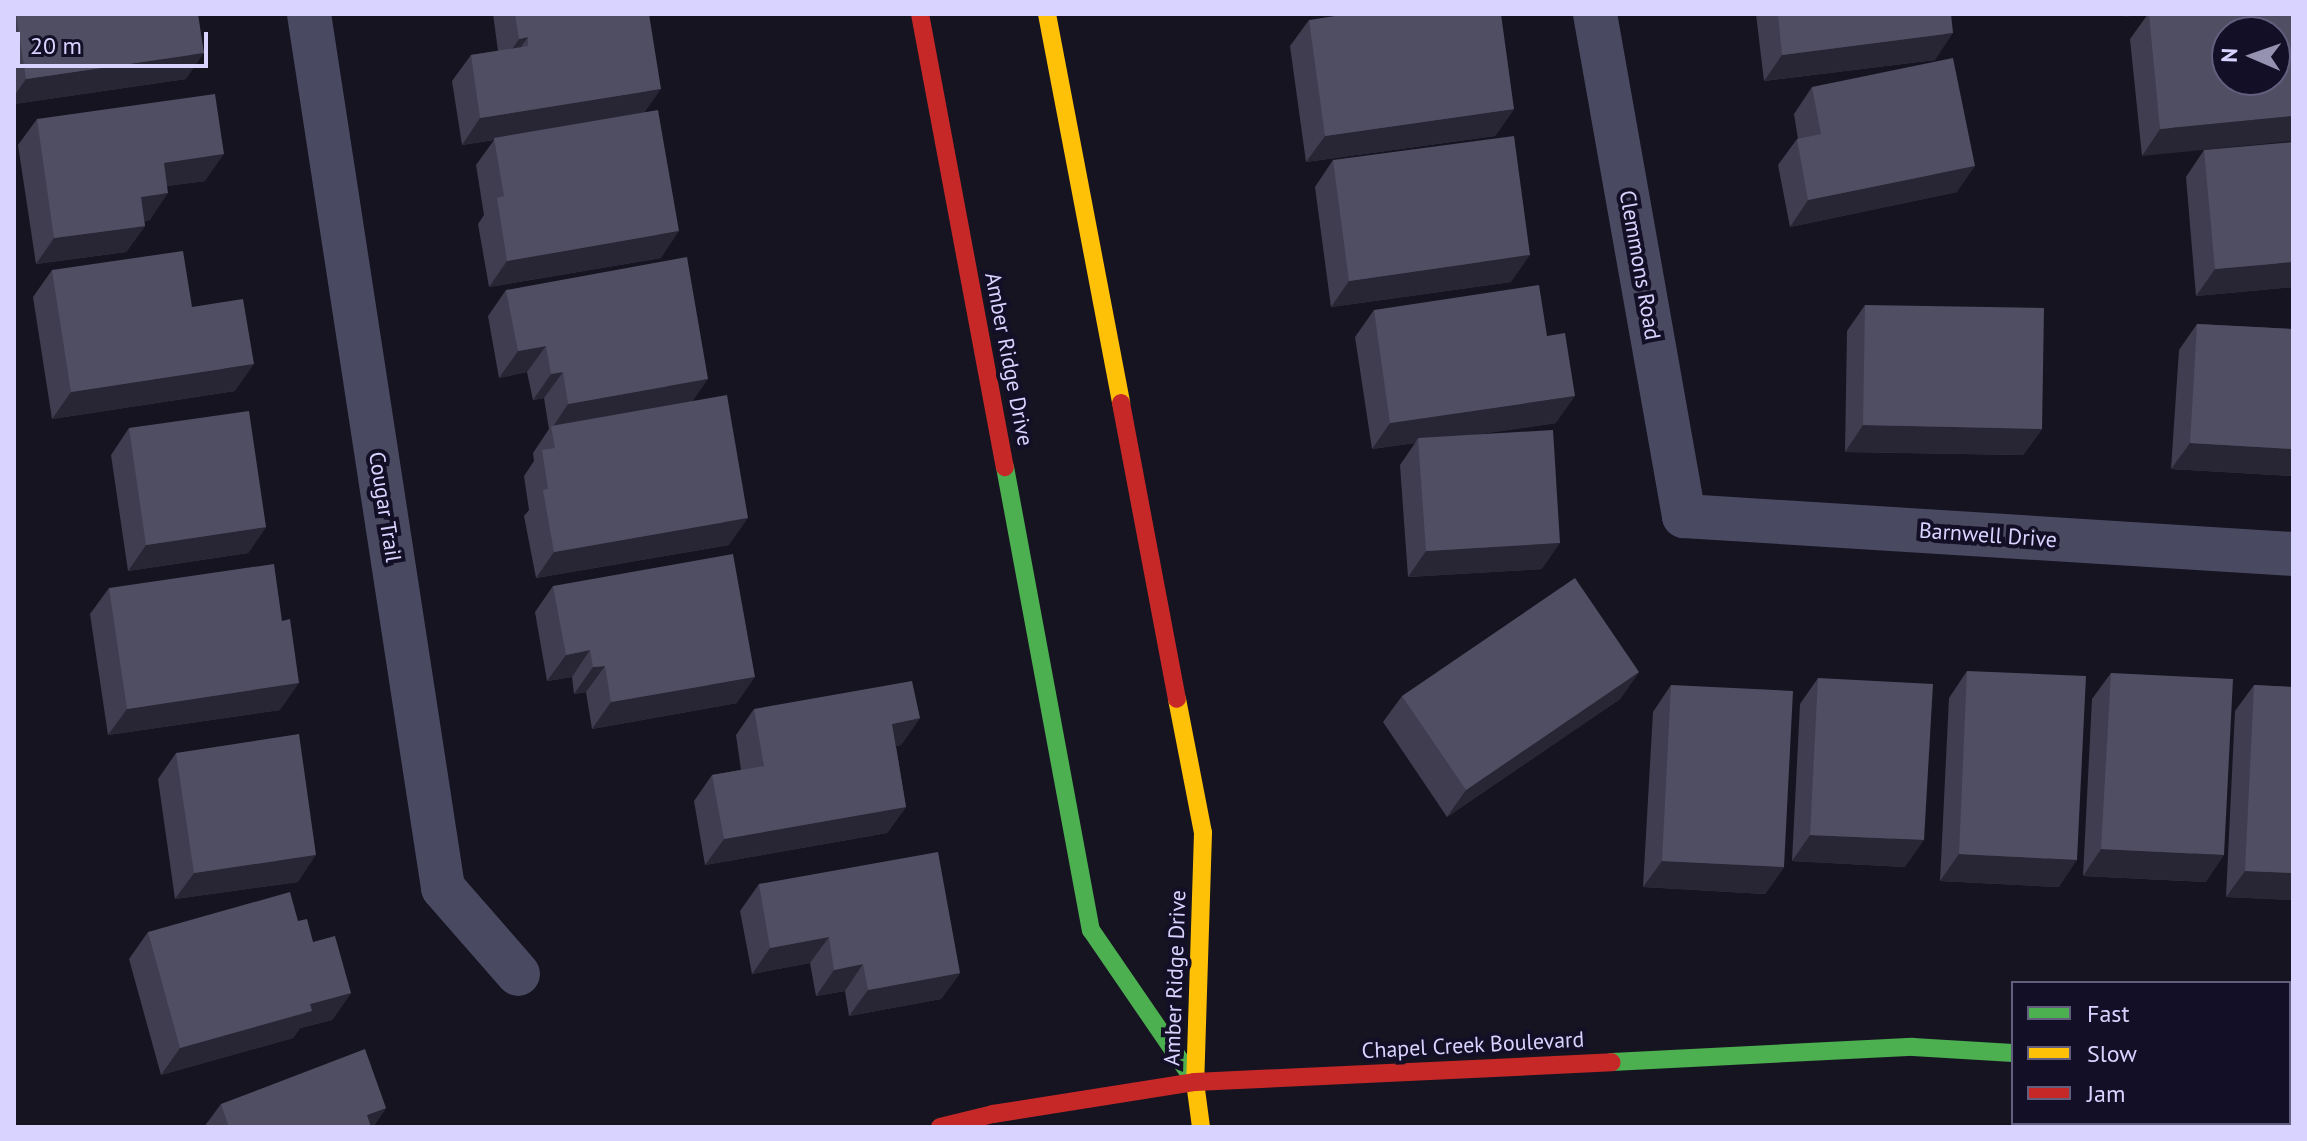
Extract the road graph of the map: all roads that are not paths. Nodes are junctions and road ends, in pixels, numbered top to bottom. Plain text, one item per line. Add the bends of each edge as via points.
1 (309, 14) edge
2 (920, 14) edge
3 (1047, 14) edge
4 (1595, 14) edge
5 (1684, 516) joint
6 (2293, 554) edge
7 (518, 974) dead end
8 (2011, 1053) edge
9 (1195, 1082) junction
10 (940, 1127) edge
11 (1201, 1127) edge

1 - 7 street, Cougar Trail via 443,888
2 - 9 street, Amber Ridge Drive via 1091,930
3 - 9 street, Amber Ridge Drive via 1203,833
4 - 5 street, Clemmons Road
5 - 6 street, Barnwell Drive
8 - 9 street, Chapel Creek Boulevard via 1913,1047
9 - 10 street, Chapel Creek Boulevard
9 - 11 street

